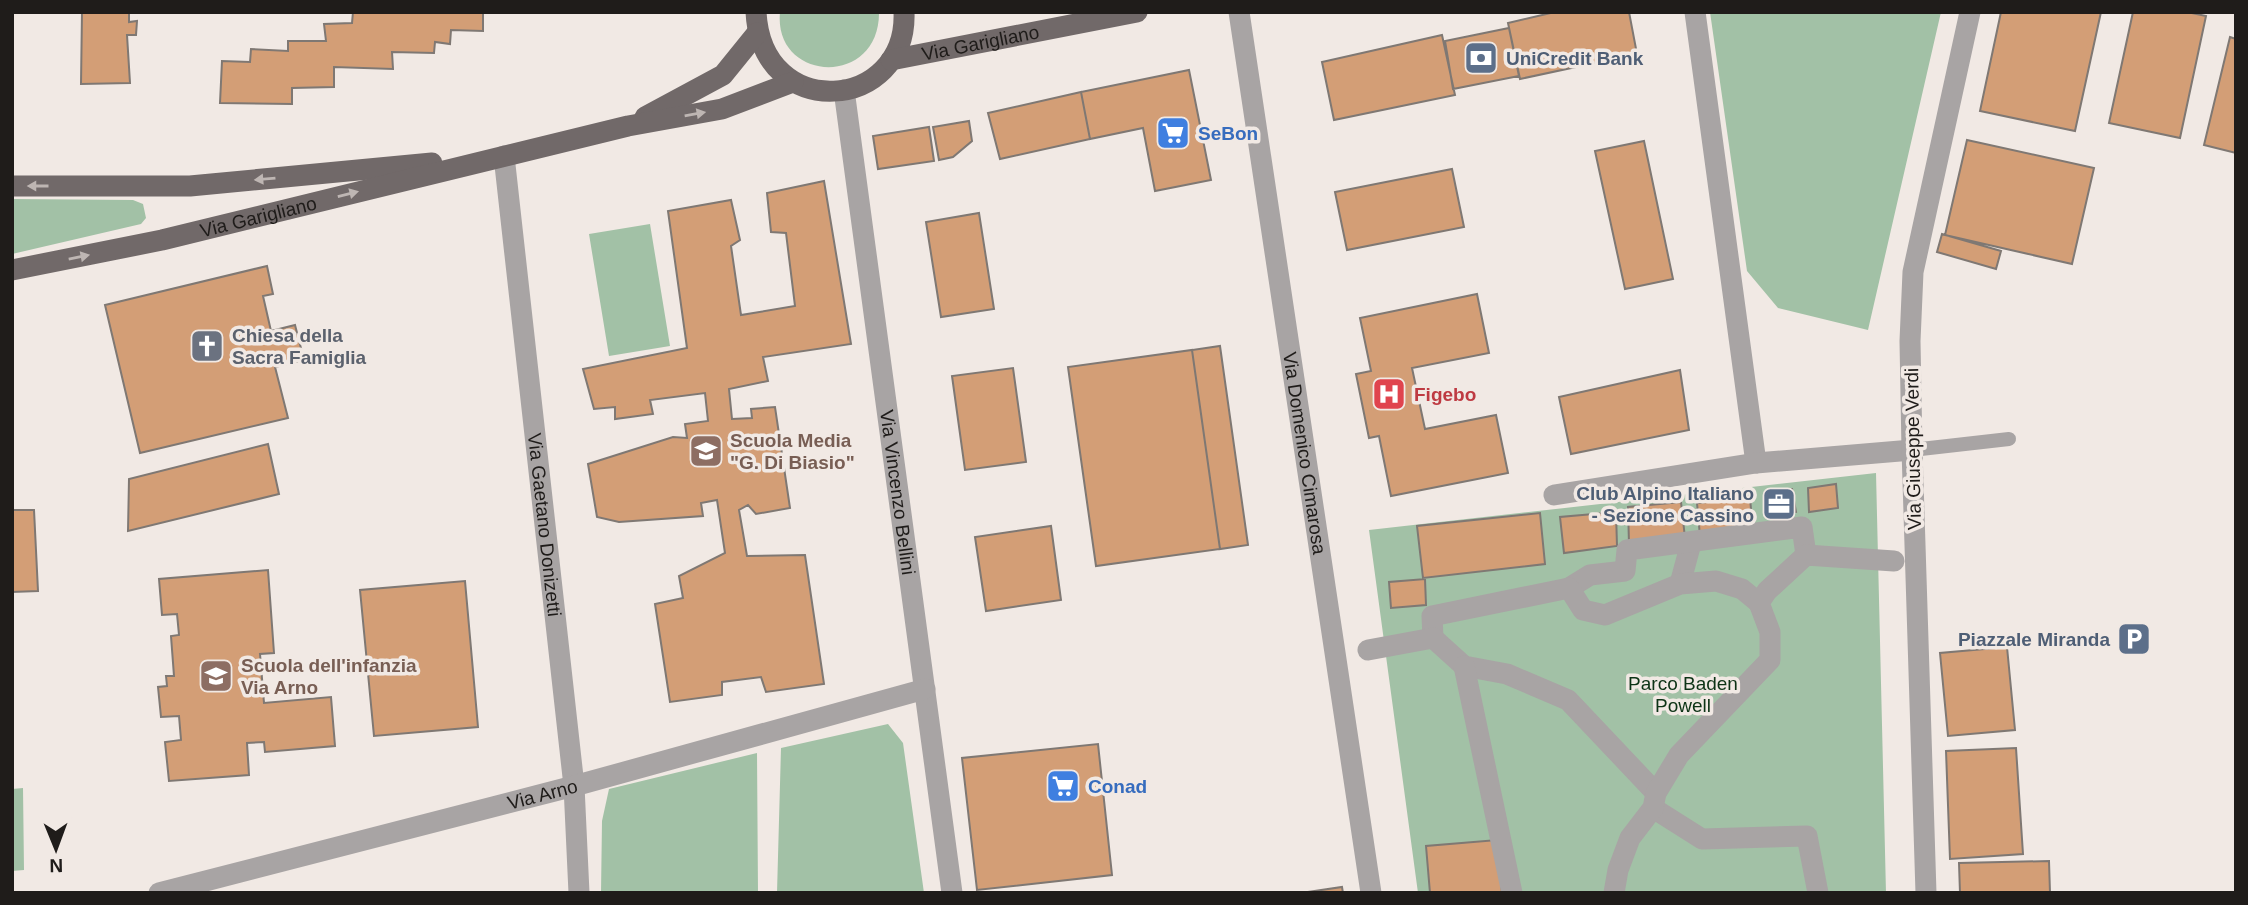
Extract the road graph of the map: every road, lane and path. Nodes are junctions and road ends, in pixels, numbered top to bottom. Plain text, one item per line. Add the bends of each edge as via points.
1 (904, 12) edge
2 (1070, 12) edge
3 (1137, 12) edge
4 (1239, 12) edge
5 (1695, 12) edge
6 (1970, 12) edge
7 (1111, 17) junction
8 (756, 23) edge
9 (891, 60) junction
10 (793, 82) junction
11 (844, 90) junction
12 (628, 126) junction
13 (504, 156) junction
14 (12, 186) edge
15 (12, 270) edge
16 (2010, 439) dead end
17 (1912, 450) junction
18 (1756, 463) junction
19 (1554, 495) dead end
20 (1691, 543) junction
21 (1806, 555) junction
22 (1894, 561) dead end
23 (1680, 584) junction
24 (1569, 589) junction
25 (1759, 603) junction
26 (1433, 638) junction
27 (1368, 650) dead end
28 (1464, 666) junction
29 (925, 689) junction
30 (574, 786) junction
31 (1654, 800) junction
32 (159, 893) edge
33 (579, 893) edge
34 (953, 893) edge
35 (1371, 893) edge
36 (1512, 893) edge
37 (1614, 893) edge
38 (1818, 893) edge
39 (1926, 893) edge

1 - 9 main road, Via Garigliano via 903,34
2 - 7 main road, Via Garigliano
3 - 7 main road, Via Garigliano
4 - 35 street, Via Domenico Cimarosa
5 - 18 street
6 - 17 street, Via Giuseppe Verdi via 1913,272
7 - 9 main road, Via Garigliano
8 - 10 main road, Via Garigliano via 770,61
8 - 12 main road, Via Garigliano via 723,75
9 - 11 main road, Via Garigliano via 870,80
10 - 11 main road, Via Garigliano via 818,91
12 -> 10 main road, Via Garigliano via 722,109
11 - 29 street, Via Vincenzo Bellini
12 - 13 main road, Via Garigliano
13 -> 14 main road, Via Garigliano via 190,186
15 -> 13 main road, Via Garigliano via 162,240
13 - 30 street, Via Gaetano Donizetti
16 - 17 lane
17 - 18 street
17 - 39 street, Via Giuseppe Verdi
18 - 19 street
20 - 21 street via 1802,527
20 - 23 street
20 - 24 street via 1627,550 1625,571 1590,575
21 - 22 street
21 - 25 street
23 - 24 street via 1605,615 1583,610
23 - 25 street via 1716,580
24 - 26 street via 1432,615
25 - 31 street via 1770,632 1770,660 1679,755
26 - 27 street
26 - 28 street
28 - 31 street via 1507,674 1567,700
28 - 36 street
29 - 30 street, Via Arno
29 - 34 street, Via Vincenzo Bellini
30 - 32 street, Via Arno
30 - 33 street, Via Gaetano Donizetti
31 - 37 street via 1630,838
31 - 38 street via 1702,839 1807,836

